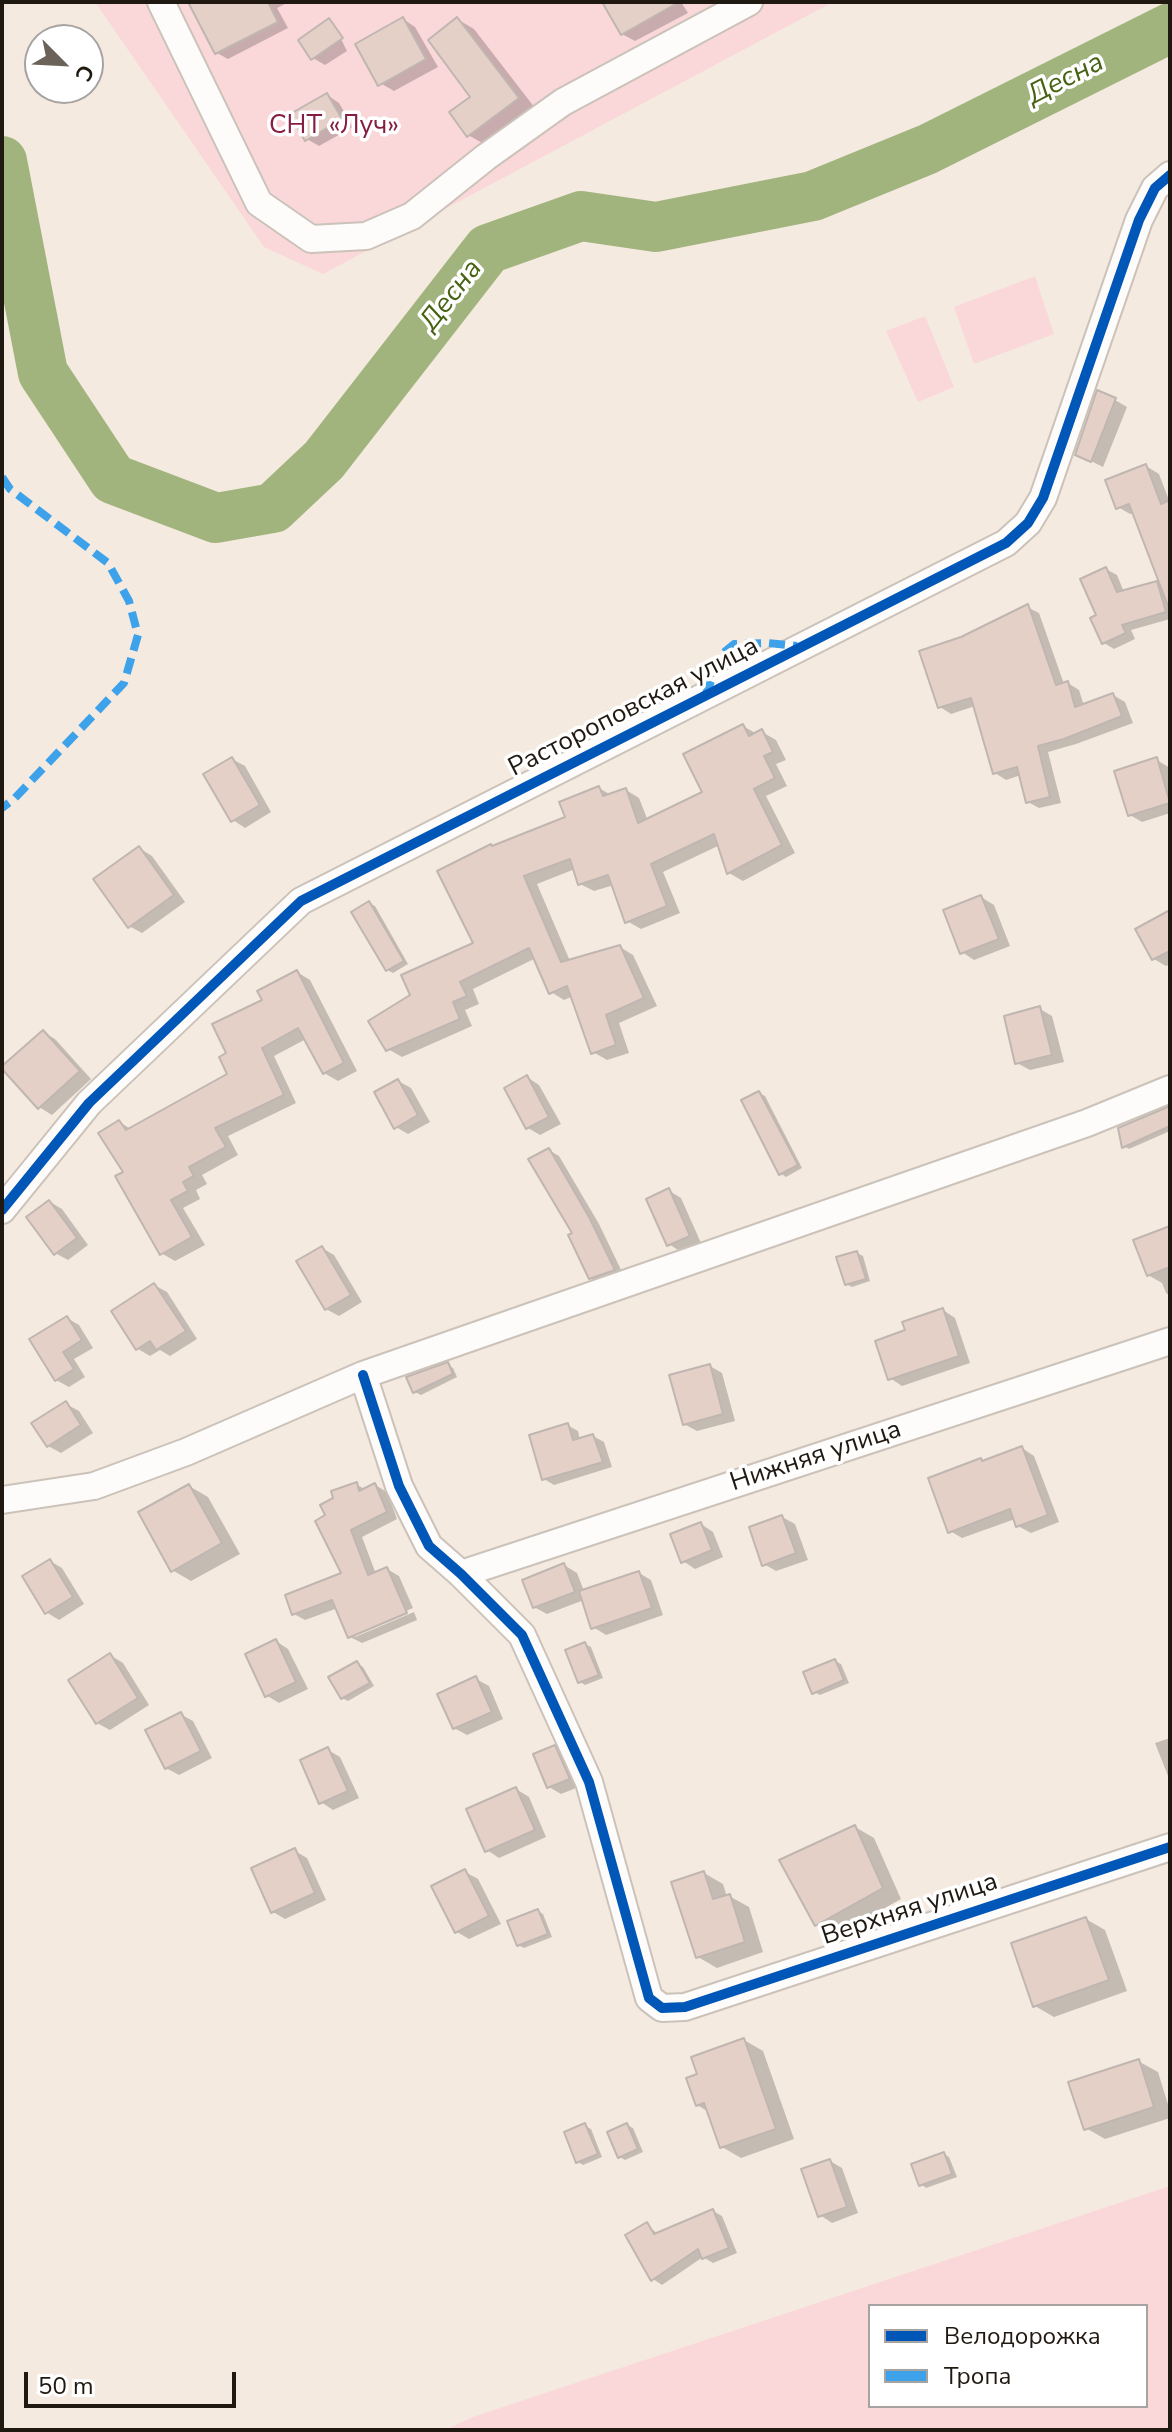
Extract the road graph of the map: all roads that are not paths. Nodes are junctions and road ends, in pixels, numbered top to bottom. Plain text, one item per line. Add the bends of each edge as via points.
1 (161, 2) edge
2 (749, 2) edge
3 (1170, 175) edge
4 (1170, 1089) edge
5 (2, 1210) edge
6 (1170, 1341) edge
7 (363, 1375) junction
8 (2, 1500) edge
9 (461, 1574) junction
10 (1170, 1847) edge

1 - 2 street via 259,203 311,239 366,236 412,216 563,102
3 - 5 street, Растороповская улица via 1155,188 1139,220 1043,498 1028,523 1006,543 301,901 89,1103
4 - 7 street via 1087,1123
6 - 9 street, Нижняя улица
7 - 8 street via 94,1486
7 - 9 street via 399,1486 429,1546
9 - 10 street, Верхняя улица via 522,1635 589,1782 649,1998 662,2008 685,2007

